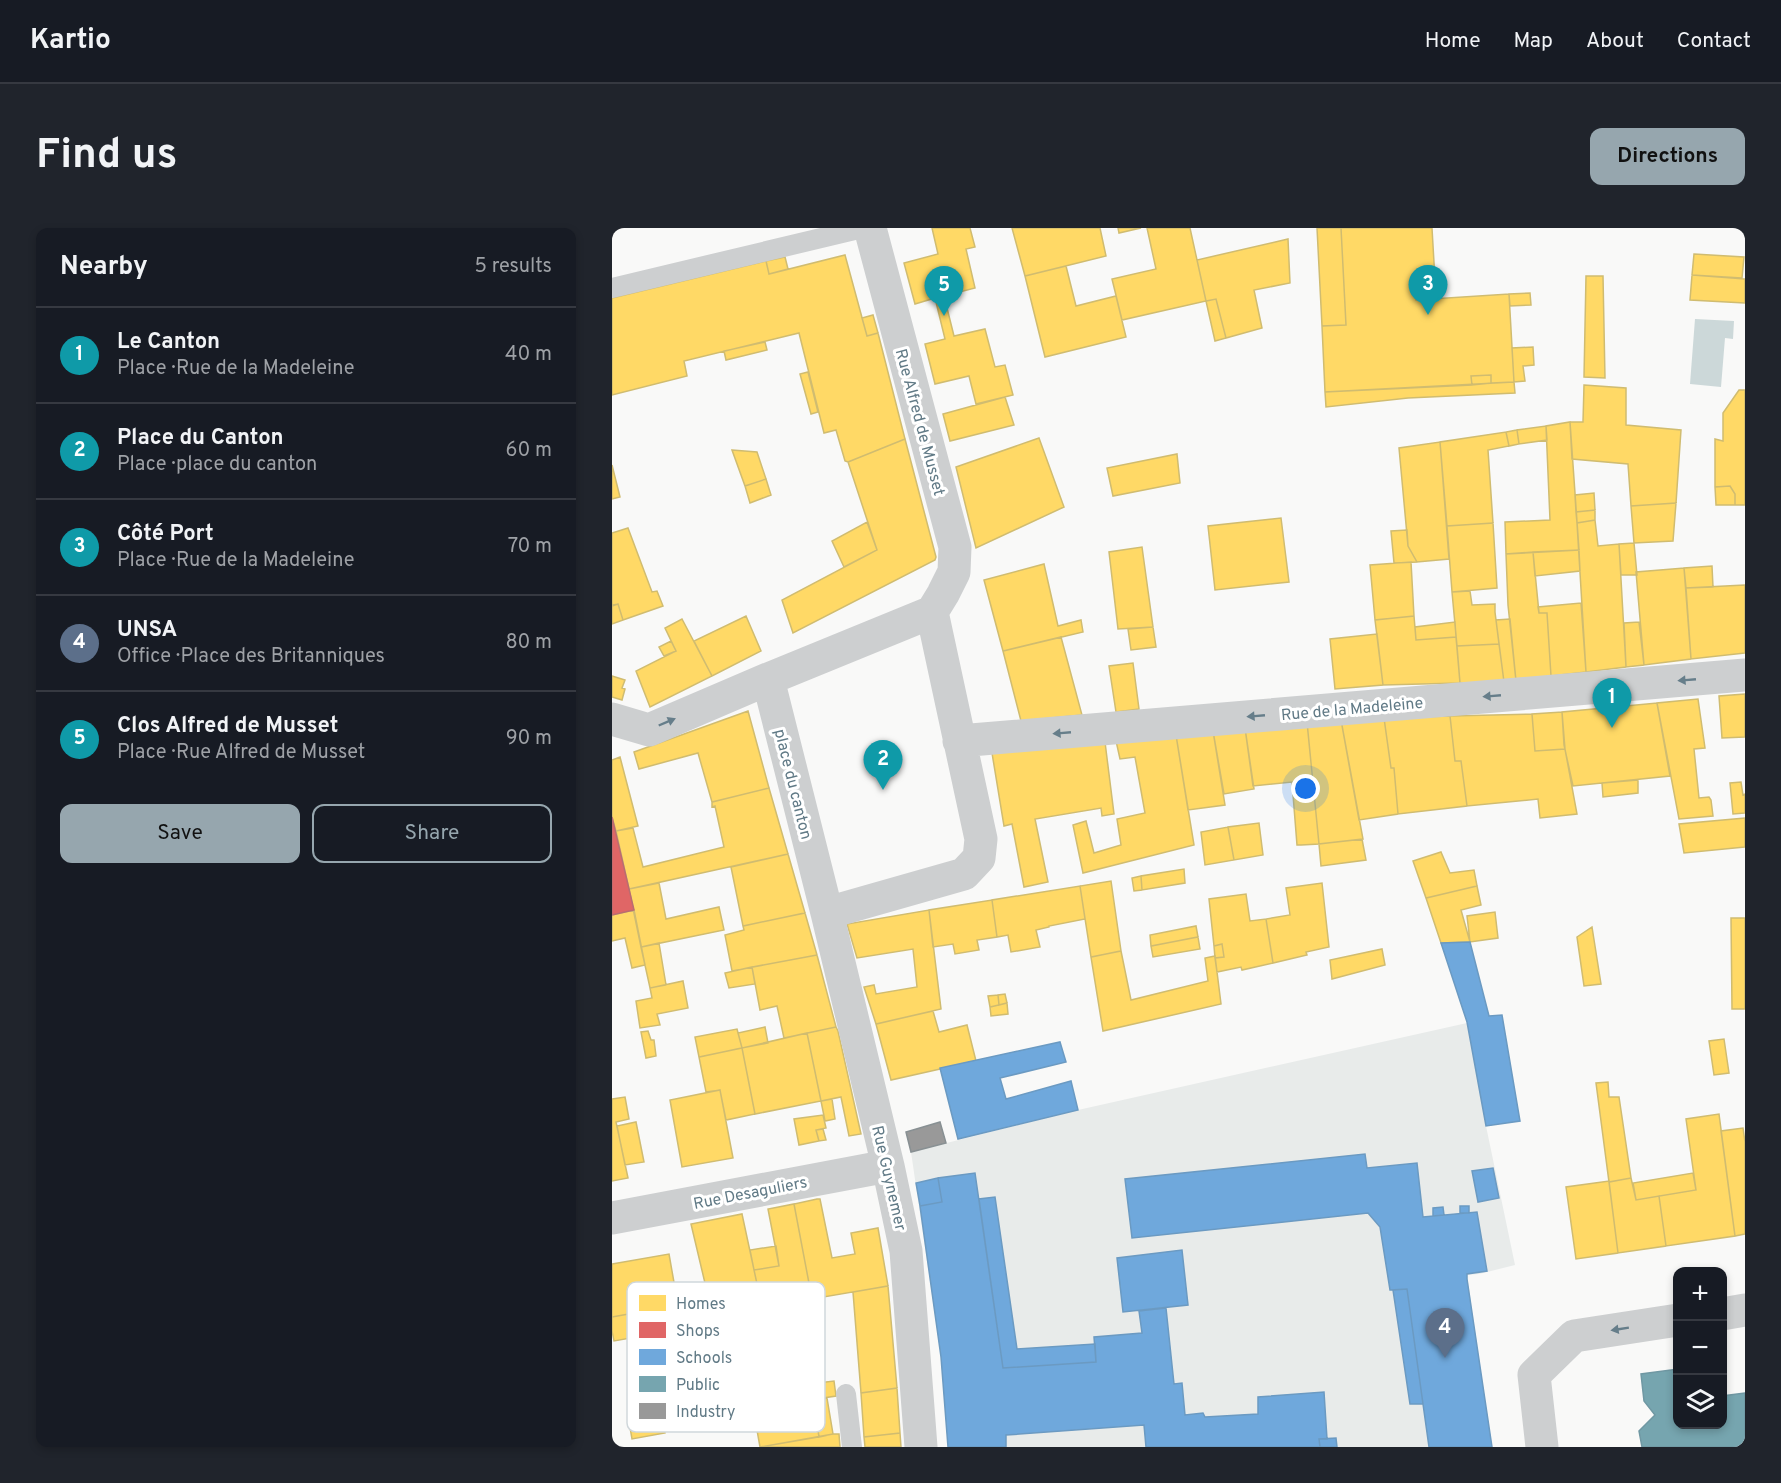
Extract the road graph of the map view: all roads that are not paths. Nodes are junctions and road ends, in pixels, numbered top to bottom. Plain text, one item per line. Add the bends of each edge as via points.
1 (863, 228) edge
2 (870, 228) edge
3 (612, 288) edge
4 (932, 612) junction
5 (1745, 675) edge
6 (768, 679) junction
7 (612, 719) edge
8 (959, 741) junction
9 (827, 913) junction
10 (888, 1166) junction
11 (612, 1218) edge
12 (1745, 1310) edge
13 (1727, 1313) edge
14 (1673, 1321) edge
15 (846, 1394) dead end
16 (852, 1447) edge
17 (921, 1447) edge
18 (1542, 1447) edge

1 - 3 lane
2 - 4 street, Rue Alfred de Musset via 955,547 954,572
4 - 6 street
4 - 8 street
5 -> 8 street, Rue de la Madeleine
7 -> 6 street via 649,730
6 - 9 street, place du canton
8 - 9 street via 981,839 979,858 964,874
9 - 10 street, Rue Guynemer
10 - 11 street, Rue Desaguliers
10 - 17 street, Rue Guynemer via 906,1251
12 - 13 street
14 -> 18 street via 1574,1336 1534,1375
15 - 16 lane

